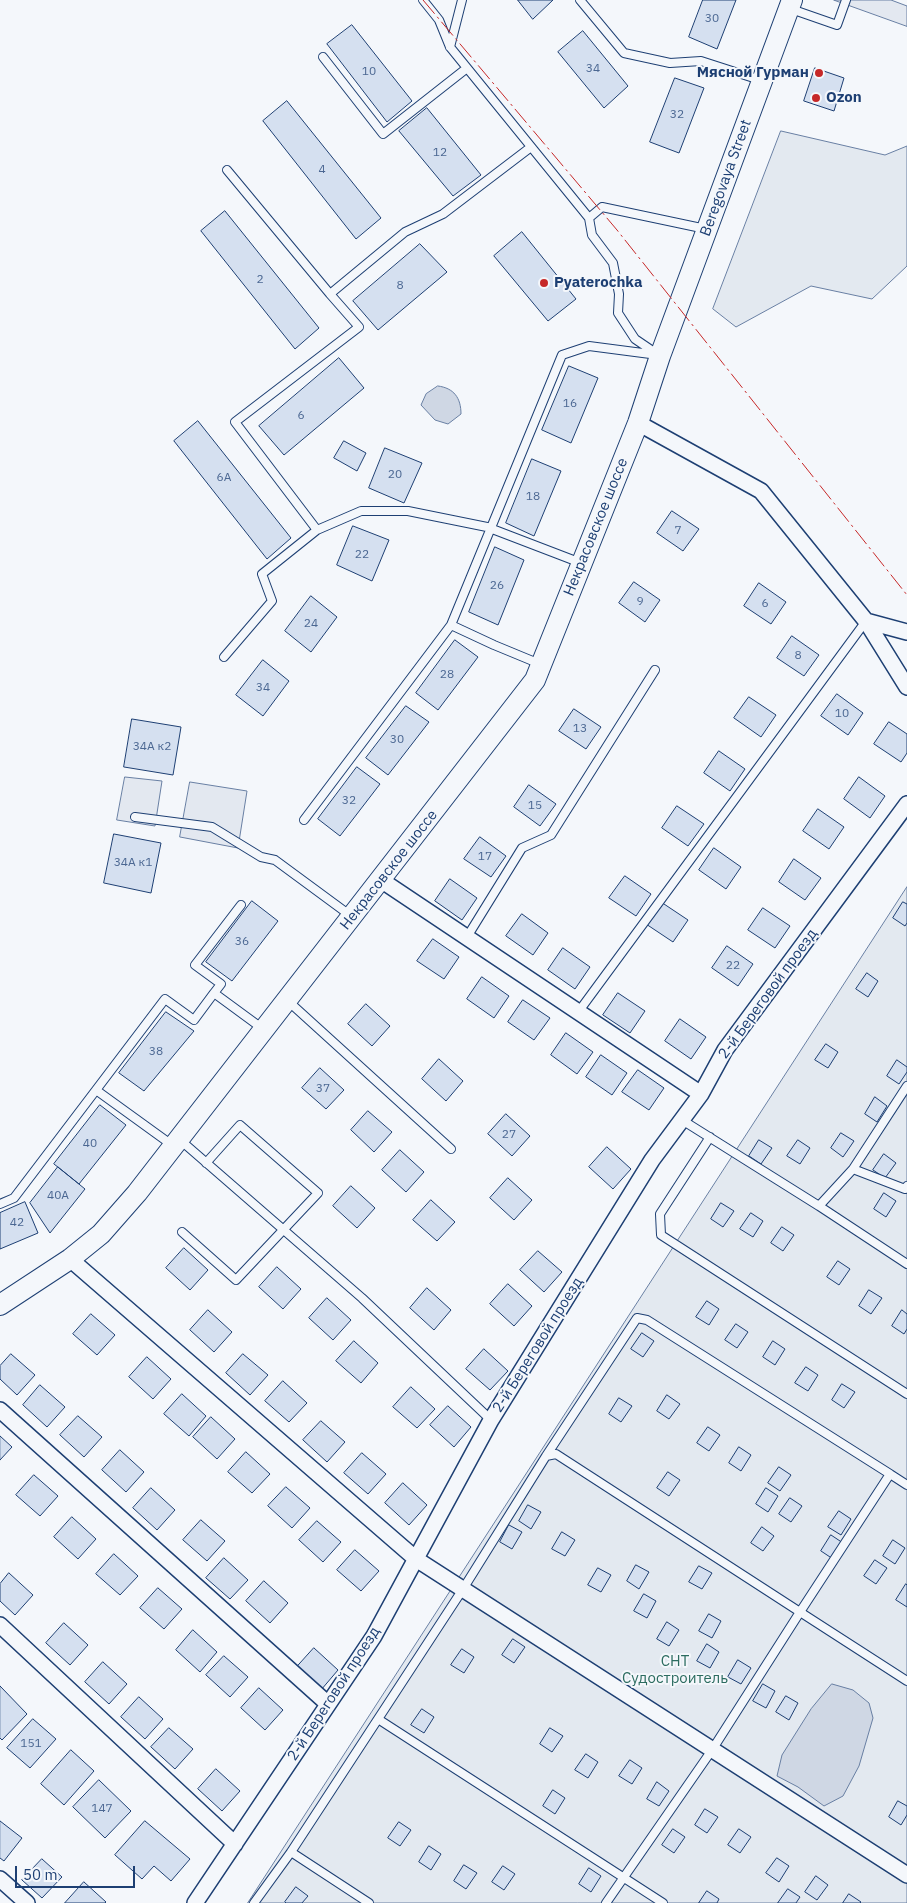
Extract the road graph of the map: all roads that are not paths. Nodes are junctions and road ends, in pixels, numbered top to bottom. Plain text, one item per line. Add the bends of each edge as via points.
1 (423, 0) edge
2 (462, 0) edge
3 (580, 0) edge
4 (846, 0) edge
5 (790, 4) edge
6 (450, 47) junction
7 (323, 57) dead end
8 (467, 68) junction
9 (762, 81) junction
10 (531, 147) junction
11 (227, 170) dead end
12 (589, 218) junction
13 (708, 229) junction
14 (330, 294) junction
15 (660, 356) junction
16 (638, 423) junction
17 (492, 528) junction
18 (317, 530) junction
19 (582, 562) junction
20 (866, 622) junction
21 (451, 625) junction
22 (907, 632) edge
23 (224, 657) dead end
24 (541, 664) junction
25 (656, 670) dead end
26 (907, 687) edge
27 (907, 804) edge
28 (135, 817) dead end
29 (304, 820) dead end
30 (381, 880) junction
31 (241, 905) dead end
32 (352, 917) junction
33 (468, 937) junction
34 (214, 993) junction
35 (288, 1000) junction
36 (579, 1011) junction
37 (264, 1030) junction
38 (907, 1086) edge
39 (96, 1090) junction
40 (701, 1094) junction
41 (682, 1120) junction
42 (710, 1137) junction
43 (176, 1143) junction
44 (451, 1150) dead end
45 (206, 1163) junction
46 (853, 1169) junction
47 (907, 1186) edge
48 (0, 1204) edge
49 (819, 1206) junction
50 (283, 1230) junction
51 (182, 1232) dead end
52 (70, 1259) junction
53 (907, 1264) edge
54 (0, 1305) edge
55 (907, 1394) edge
56 (0, 1410) edge
57 (491, 1420) junction
58 (546, 1456) junction
59 (890, 1474) junction
60 (907, 1485) edge
61 (416, 1559) junction
62 (462, 1589) junction
63 (800, 1612) junction
64 (0, 1625) edge
65 (907, 1681) edge
66 (328, 1704) junction
67 (378, 1719) junction
68 (712, 1750) junction
69 (234, 1844) junction
70 (291, 1852) junction
71 (907, 1875) edge
72 (622, 1877) junction
73 (0, 1879) edge
74 (27, 1903) edge
75 (195, 1903) edge
76 (254, 1903) edge
77 (369, 1903) edge
78 (606, 1903) edge
79 (663, 1903) edge

1 - 6 lane via 439,20
2 - 6 lane
3 - 9 lane via 624,53 670,63 701,61
4 - 5 lane via 837,25
5 - 9 main road, Beregovaya Street
6 - 8 lane
7 - 8 lane via 383,134
8 - 10 lane
9 - 13 main road, Beregovaya Street
10 - 12 lane
10 - 14 lane via 443,214 404,232
11 - 14 lane
12 - 13 lane via 602,207
12 - 15 lane via 592,236 613,263 619,294 618,313 635,339
13 - 15 main road, Beregovaya Street
14 - 18 lane via 359,327 234,422
15 - 16 main road, Некрасовское шоссе
15 - 17 lane via 589,346 562,354
16 - 19 main road, Некрасовское шоссе
16 - 20 street via 761,491
17 - 18 lane via 408,511 362,510
17 - 19 lane
17 - 21 lane
18 - 23 lane via 262,574 272,601
19 - 24 main road, Некрасовское шоссе
20 - 22 street
20 - 26 street
20 - 36 lane
21 - 24 lane
21 - 29 lane
24 - 30 main road, Некрасовское шоссе via 535,680
25 - 33 lane via 552,835 522,848
27 - 40 street, 2-й Береговой проезд via 725,1050
28 - 32 lane via 212,827 260,857 275,860
30 - 32 main road, Некрасовское шоссе
30 - 33 street
31 - 34 lane via 195,965 221,984
32 - 35 main road, Некрасовское шоссе
33 - 36 street
34 - 37 lane
34 - 39 lane via 194,1020 165,999
35 - 37 main road, Некрасовское шоссе
35 - 44 lane
36 - 40 street
37 - 43 main road, Некрасовское шоссе
38 - 46 lane
39 - 43 lane
39 - 48 lane via 14,1198
40 - 41 street, 2-й Береговой проезд
41 - 42 lane
41 - 57 street, 2-й Береговой проезд via 652,1160
42 - 49 lane
42 - 55 lane via 660,1214 661,1235
43 - 45 lane
43 - 52 main road, Некрасовское шоссе via 101,1234
45 - 50 lane
45 - 50 lane via 240,1125 318,1192
46 - 47 lane via 904,1189
46 - 49 lane
49 - 53 lane
50 - 51 lane via 236,1280
50 - 57 lane via 362,1298
52 - 54 main road, Некрасовское шоссе
52 - 61 street
56 - 66 street
57 - 61 street, 2-й Береговой проезд
58 - 59 lane via 637,1318 647,1320
58 - 62 lane
58 - 63 lane via 556,1454
59 - 60 lane
59 - 63 lane
61 - 62 street
61 - 66 street, 2-й Береговой проезд via 374,1636
62 - 67 lane
62 - 68 street
63 - 65 lane
63 - 68 lane
64 - 69 street
66 - 69 street, 2-й Береговой проезд
67 - 70 lane
67 - 72 lane
68 - 71 street
68 - 72 lane
69 - 75 street, 2-й Береговой проезд
70 - 76 lane
70 - 77 lane
72 - 78 lane
72 - 79 lane
73 - 74 street

